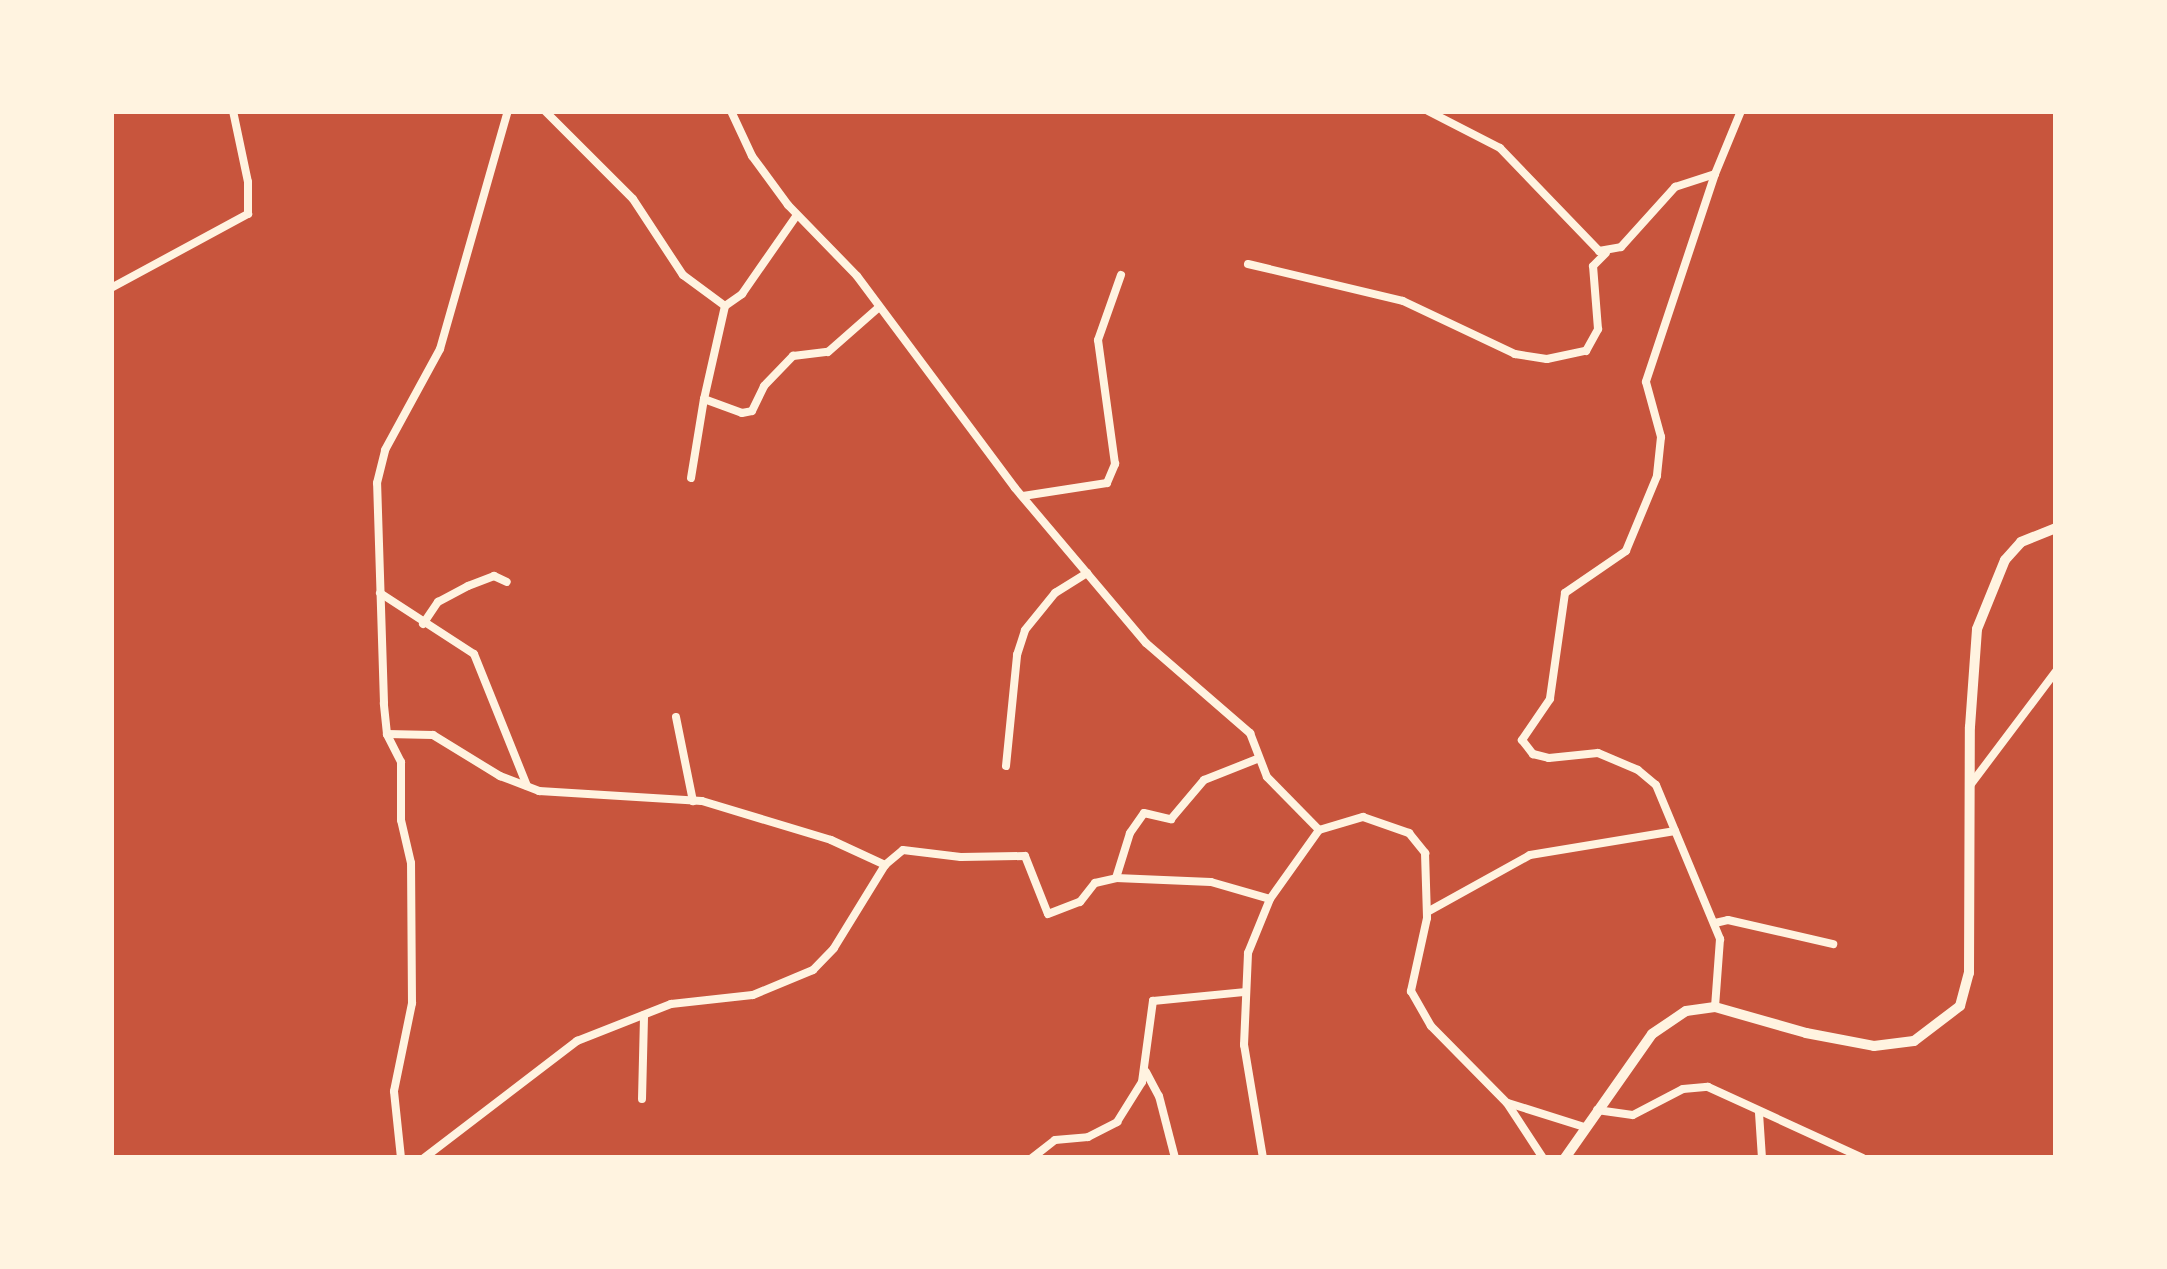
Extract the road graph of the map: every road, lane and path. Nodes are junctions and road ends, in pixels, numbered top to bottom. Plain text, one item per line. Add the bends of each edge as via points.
1 (233, 111) edge
2 (508, 111) edge
3 (545, 111) edge
4 (731, 111) edge
5 (1428, 111) edge
6 (1741, 111) edge
7 (1714, 174) junction
8 (797, 215) junction
9 (1607, 252) junction
10 (1248, 264) dead end
11 (1121, 275) dead end
12 (111, 287) edge
13 (724, 306) junction
14 (878, 308) junction
15 (704, 399) junction
16 (691, 478) dead end
17 (1022, 496) junction
18 (2056, 528) edge
19 (1087, 574) junction
20 (507, 581) dead end
21 (380, 592) junction
22 (424, 624) junction
23 (2056, 671) edge
24 (676, 718) dead end
25 (387, 734) junction
26 (1257, 759) junction
27 (1006, 766) dead end
28 (1970, 786) junction
29 (528, 788) junction
30 (693, 801) junction
31 (1319, 830) junction
32 (1675, 831) junction
33 (885, 865) junction
34 (1116, 878) junction
35 (1270, 899) junction
36 (1427, 912) junction
37 (1715, 922) junction
38 (1833, 944) dead end
39 (1244, 992) junction
40 (1715, 1007) junction
41 (644, 1015) junction
42 (1145, 1071) junction
43 (643, 1099) dead end
44 (1507, 1103) junction
45 (1596, 1109) junction
46 (1759, 1112) junction
47 (1584, 1127) junction
48 (401, 1158) edge
49 (424, 1158) edge
50 (1032, 1158) edge
51 (1175, 1158) edge
52 (1263, 1158) edge
53 (1543, 1158) edge
54 (1565, 1158) edge
55 (1762, 1158) edge
56 (1862, 1158) edge

1 - 12 street via 248,214
2 - 21 street via 440,350 381,461
3 - 13 street via 633,199 683,275
4 - 8 street via 752,156
5 - 9 street via 1501,148 1586,243
6 - 7 street
7 - 9 street via 1668,192 1627,242
7 - 32 street via 1646,382 1661,437 1657,476 1626,551 1564,593 1550,699 1522,740 1533,754 1598,753 1639,770 1656,784
8 - 13 street via 742,294
8 - 14 street
9 - 10 street via 1593,266 1598,329 1586,351 1547,359 1515,354 1403,302
11 - 17 street via 1098,340 1115,464 1106,483
13 - 15 street
14 - 15 street via 828,352 802,352 784,363 752,411
14 - 17 street
15 - 16 street
17 - 19 street
18 - 28 main road via 2021,542 1984,603
19 - 26 street via 1166,664 1240,723
19 - 27 street via 1055,593 1025,629
20 - 22 street via 494,576 468,586 438,602
21 - 22 street
21 - 25 street
22 - 29 street via 474,654
23 - 28 street
24 - 30 street
25 - 29 street via 433,736
25 - 48 street via 402,771 415,965 394,1091
26 - 31 street
26 - 34 street via 1204,780 1171,818 1144,813
28 - 40 main road via 1970,973 1948,1021 1914,1041 1874,1046
29 - 30 street
30 - 33 street via 831,840
31 - 35 street
31 - 36 street via 1363,818 1408,832 1425,853
32 - 36 street via 1530,855
32 - 37 street
33 - 34 street via 915,849 1024,856 1048,914
33 - 41 street via 813,970 753,995 683,1000
34 - 35 street via 1211,882
35 - 39 street via 1248,952
36 - 44 street via 1411,992 1454,1051
37 - 38 street
37 - 40 street
39 - 42 street via 1153,1001
39 - 52 street via 1244,1045
40 - 45 main road via 1686,1011 1652,1034
41 - 43 street
41 - 49 street via 554,1056
42 - 50 street via 1118,1122 1088,1137 1055,1140
42 - 51 street via 1160,1096
44 - 47 street
44 - 53 street
45 - 46 street via 1633,1115 1699,1086
45 - 47 main road
46 - 55 street
46 - 56 street
47 - 54 main road

